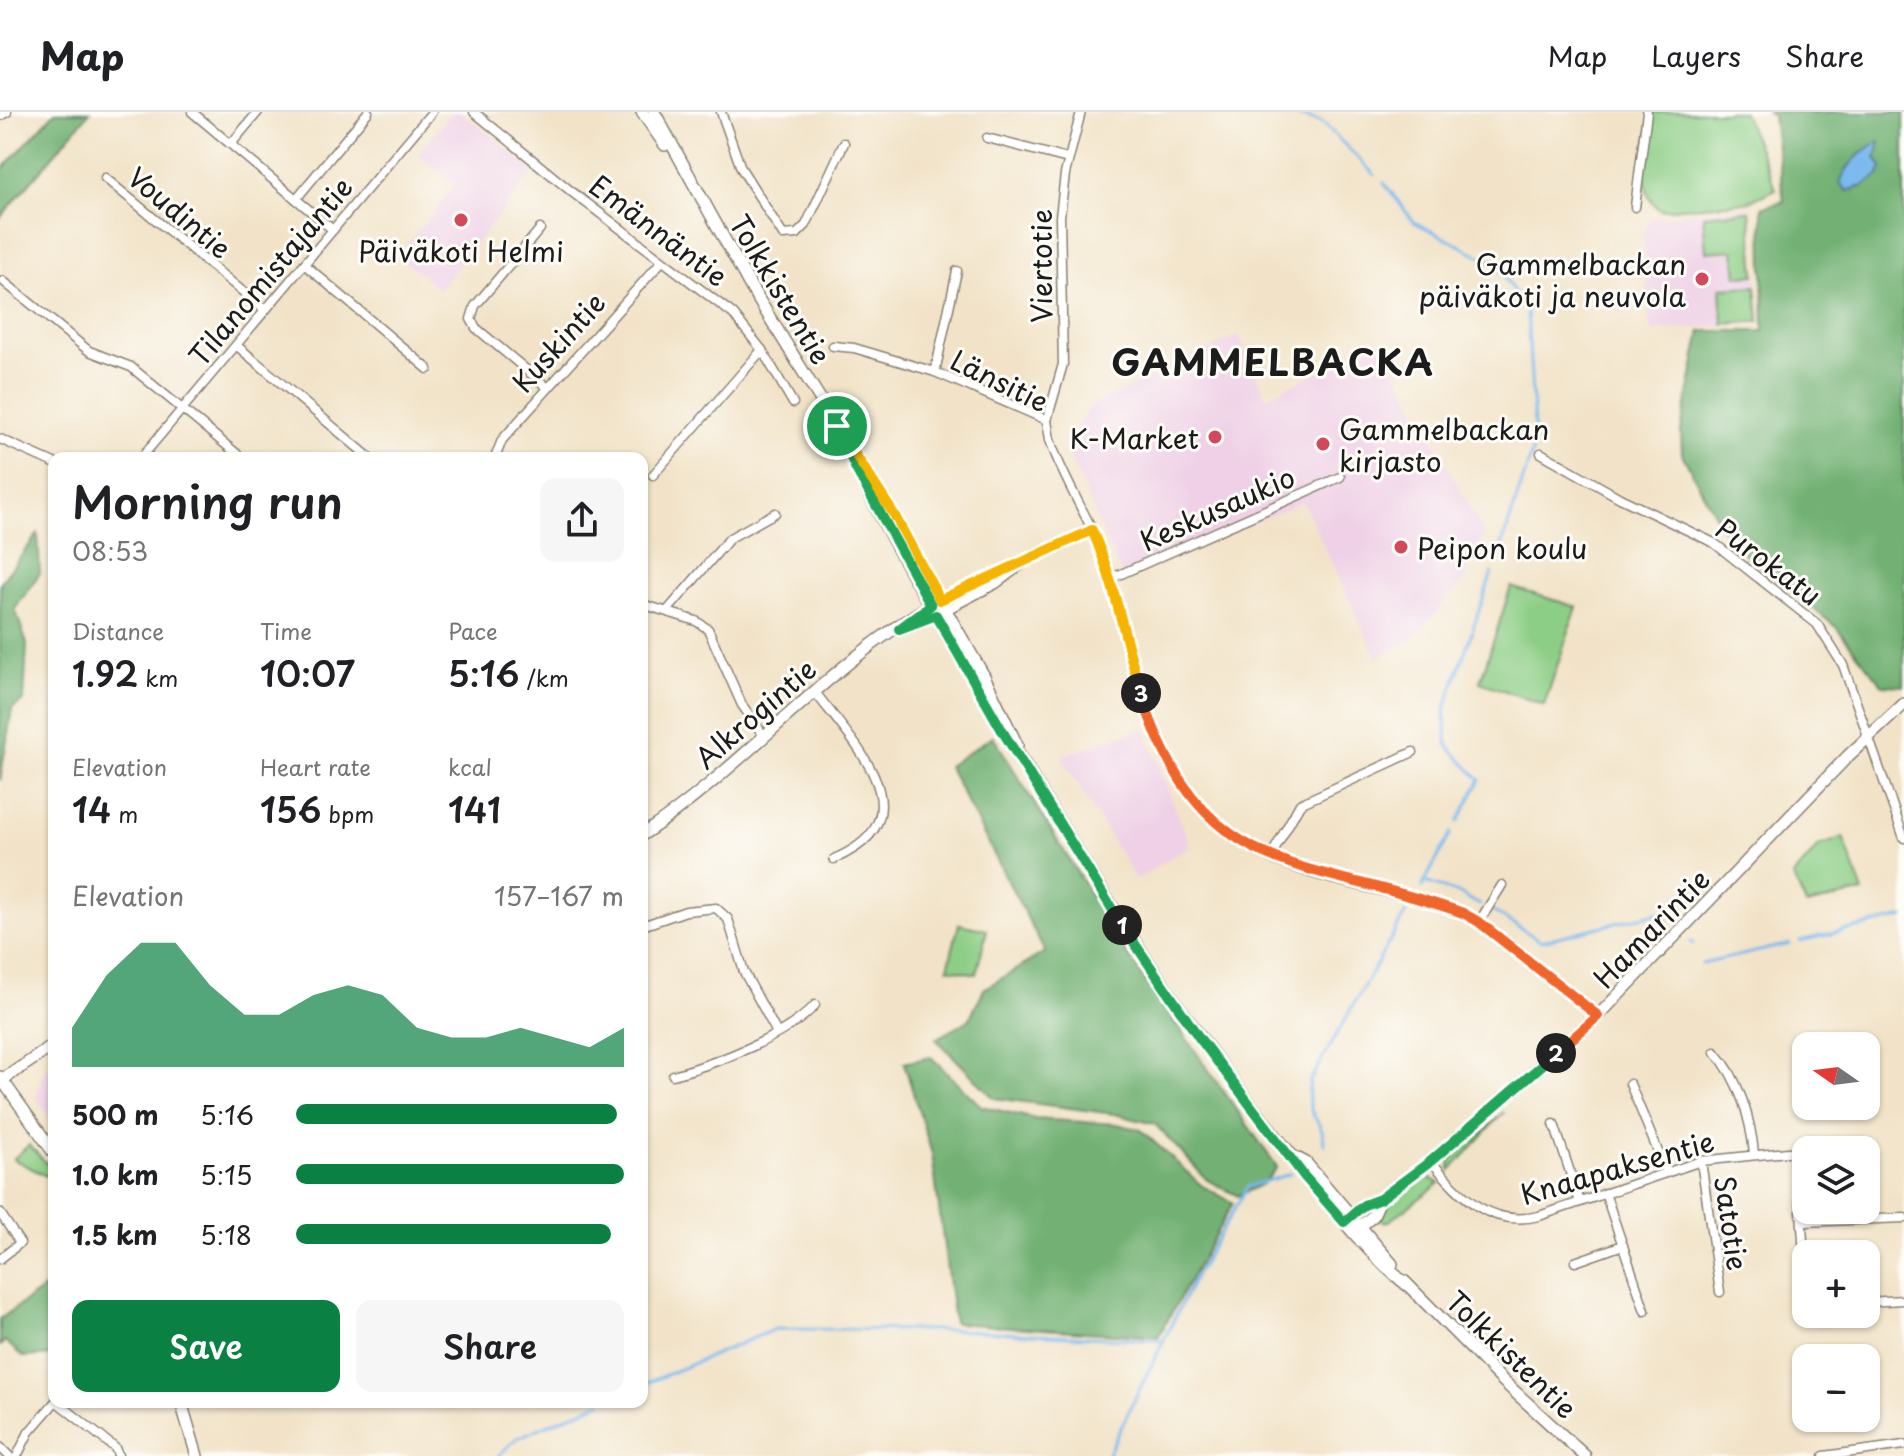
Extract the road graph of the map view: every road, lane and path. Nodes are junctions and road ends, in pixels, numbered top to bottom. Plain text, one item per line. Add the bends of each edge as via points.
1 (7, 112) edge
2 (192, 112) edge
3 (258, 112) edge
4 (368, 112) edge
5 (432, 112) edge
6 (474, 112) edge
7 (642, 112) edge
8 (654, 112) edge
9 (721, 112) edge
10 (1081, 112) edge
11 (1647, 112) edge
12 (0, 116) edge
13 (987, 138) dead end
14 (844, 143) dead end
15 (231, 144) junction
16 (1068, 159) junction
17 (686, 175) junction
18 (105, 178) dead end
19 (296, 199) junction
20 (1635, 207) dead end
21 (540, 229) dead end
22 (333, 230) junction
23 (662, 261) junction
24 (304, 264) junction
25 (957, 271) dead end
26 (3, 281) dead end
27 (265, 310) junction
28 (236, 345) junction
29 (833, 346) dead end
30 (762, 350) junction
31 (428, 369) dead end
32 (935, 372) junction
33 (547, 387) junction
34 (793, 403) dead end
35 (183, 409) junction
36 (1047, 420) junction
37 (0, 439) edge
38 (146, 452) edge
39 (235, 452) edge
40 (363, 452) edge
41 (497, 452) edge
42 (1541, 453) dead end
43 (48, 460) edge
44 (653, 475) dead end
45 (1340, 477) dead end
46 (775, 513) dead end
47 (1092, 530) junction
48 (1112, 578) junction
49 (648, 606) edge
50 (938, 607) junction
51 (667, 611) junction
52 (815, 692) junction
53 (1904, 704) edge
54 (764, 736) junction
55 (1867, 739) junction
56 (1413, 752) dead end
57 (1901, 820) edge
58 (648, 831) edge
59 (1904, 838) edge
60 (1270, 858) junction
61 (834, 859) dead end
62 (1502, 885) dead end
63 (1479, 922) junction
64 (648, 924) edge
65 (815, 1005) dead end
66 (1598, 1016) junction
67 (777, 1033) junction
68 (48, 1049) edge
69 (1715, 1052) dead end
70 (673, 1075) dead end
71 (1, 1079) edge
72 (1630, 1084) dead end
73 (1554, 1124) dead end
74 (48, 1145) edge
75 (1792, 1151) edge
76 (1754, 1154) junction
77 (1431, 1161) junction
78 (1701, 1161) junction
79 (1666, 1171) junction
80 (1605, 1193) junction
81 (1380, 1199) junction
82 (1580, 1202) junction
83 (0, 1213) edge
84 (1904, 1218) edge
85 (1347, 1219) junction
86 (1880, 1219) edge
87 (1357, 1229) junction
88 (1623, 1245) junction
89 (0, 1259) edge
90 (1575, 1262) dead end
91 (1720, 1292) dead end
92 (1904, 1300) edge
93 (1880, 1301) edge
94 (1645, 1311) dead end
95 (51, 1408) edge
96 (64, 1408) edge
97 (183, 1408) edge
98 (1904, 1445) edge
99 (0, 1447) edge
100 (118, 1455) edge
101 (9, 1456) edge
102 (17, 1456) edge
103 (197, 1456) edge
104 (1585, 1456) edge
105 (1824, 1456) edge

1 - 12 street
2 - 15 street
3 - 15 street
4 - 19 street
5 - 22 street, Tilanomistajantie
6 - 23 street, Emännäntie
7 - 17 street, Tolkkistentie
8 - 17 street, Tolkkistentie
9 - 14 street via 741,168 783,235 797,234 806,225
10 - 16 street, Viertotie
11 - 20 street
13 - 16 street
15 - 19 street
16 - 36 street, Viertotie via 1058,245 1063,364
17 - 50 street, Tolkkistentie via 895,516
18 - 27 street, Voudintie
19 - 22 street
21 - 33 street via 475,306 471,319
22 - 24 street, Tilanomistajantie
23 - 30 street, Emännäntie via 733,314
23 - 33 street, Kuskintie
24 - 27 street, Tilanomistajantie
24 - 31 street
25 - 32 street
26 - 35 street via 89,351 131,367
27 - 28 street, Tilanomistajantie
28 - 35 street, Tilanomistajantie
28 - 40 street
29 - 32 street, Länsitie
30 - 34 street, Emännäntie
30 - 44 street
32 - 36 street, Länsitie
33 - 41 street, Kuskintie
35 - 38 street, Tilanomistajantie
35 - 39 street
36 - 47 street, Länsitie via 1060,467
37 - 43 street
42 - 55 street, Purokatu via 1714,543 1809,617 1843,665
45 - 48 street, Keskusaukio
46 - 51 street via 730,538
47 - 48 street, Länsitie
47 - 50 street via 1027,560 996,584
48 - 60 street, Länsitie via 1123,633 1165,758 1203,810 1238,840
49 - 51 street
50 - 52 street, Alkrogintie via 899,629
50 - 85 street, Tolkkistentie via 1024,764 1137,949 1198,1036
51 - 54 street via 708,629 742,705
52 - 54 street, Alkrogintie
52 - 61 street via 880,783 879,811 870,836
53 - 55 street, Hamarintie
54 - 58 street, Alkrogintie
55 - 57 street, Purokatu
55 - 66 street, Hamarintie
56 - 60 street via 1300,804
57 - 59 street, Purokatu
60 - 63 street, Länsitie via 1431,902
62 - 63 street
63 - 66 street, Länsitie
64 - 67 street via 716,908 728,919 744,972
65 - 67 street
66 - 77 street, Hamarintie
67 - 70 street
68 - 71 street
69 - 76 street via 1745,1108
71 - 74 street
72 - 79 street
73 - 82 street
75 - 76 street, Knaapaksentie
76 - 78 street, Knaapaksentie
77 - 81 street, Hamarintie
77 - 82 street, Knaapaksentie via 1462,1197 1494,1216 1525,1219
78 - 79 street, Knaapaksentie
78 - 91 street, Satotie
79 - 80 street, Knaapaksentie
80 - 82 street, Knaapaksentie
80 - 88 street
81 - 85 street, Hamarintie
81 - 87 street, Hamarintie via 1373,1216
83 - 89 street via 20,1243
84 - 86 street
85 - 87 street, Tolkkistentie
87 - 104 street, Tolkkistentie via 1502,1380
88 - 90 street
88 - 94 street
92 - 93 street
95 - 102 street
96 - 100 street
97 - 103 street
98 - 105 street
99 - 101 street

